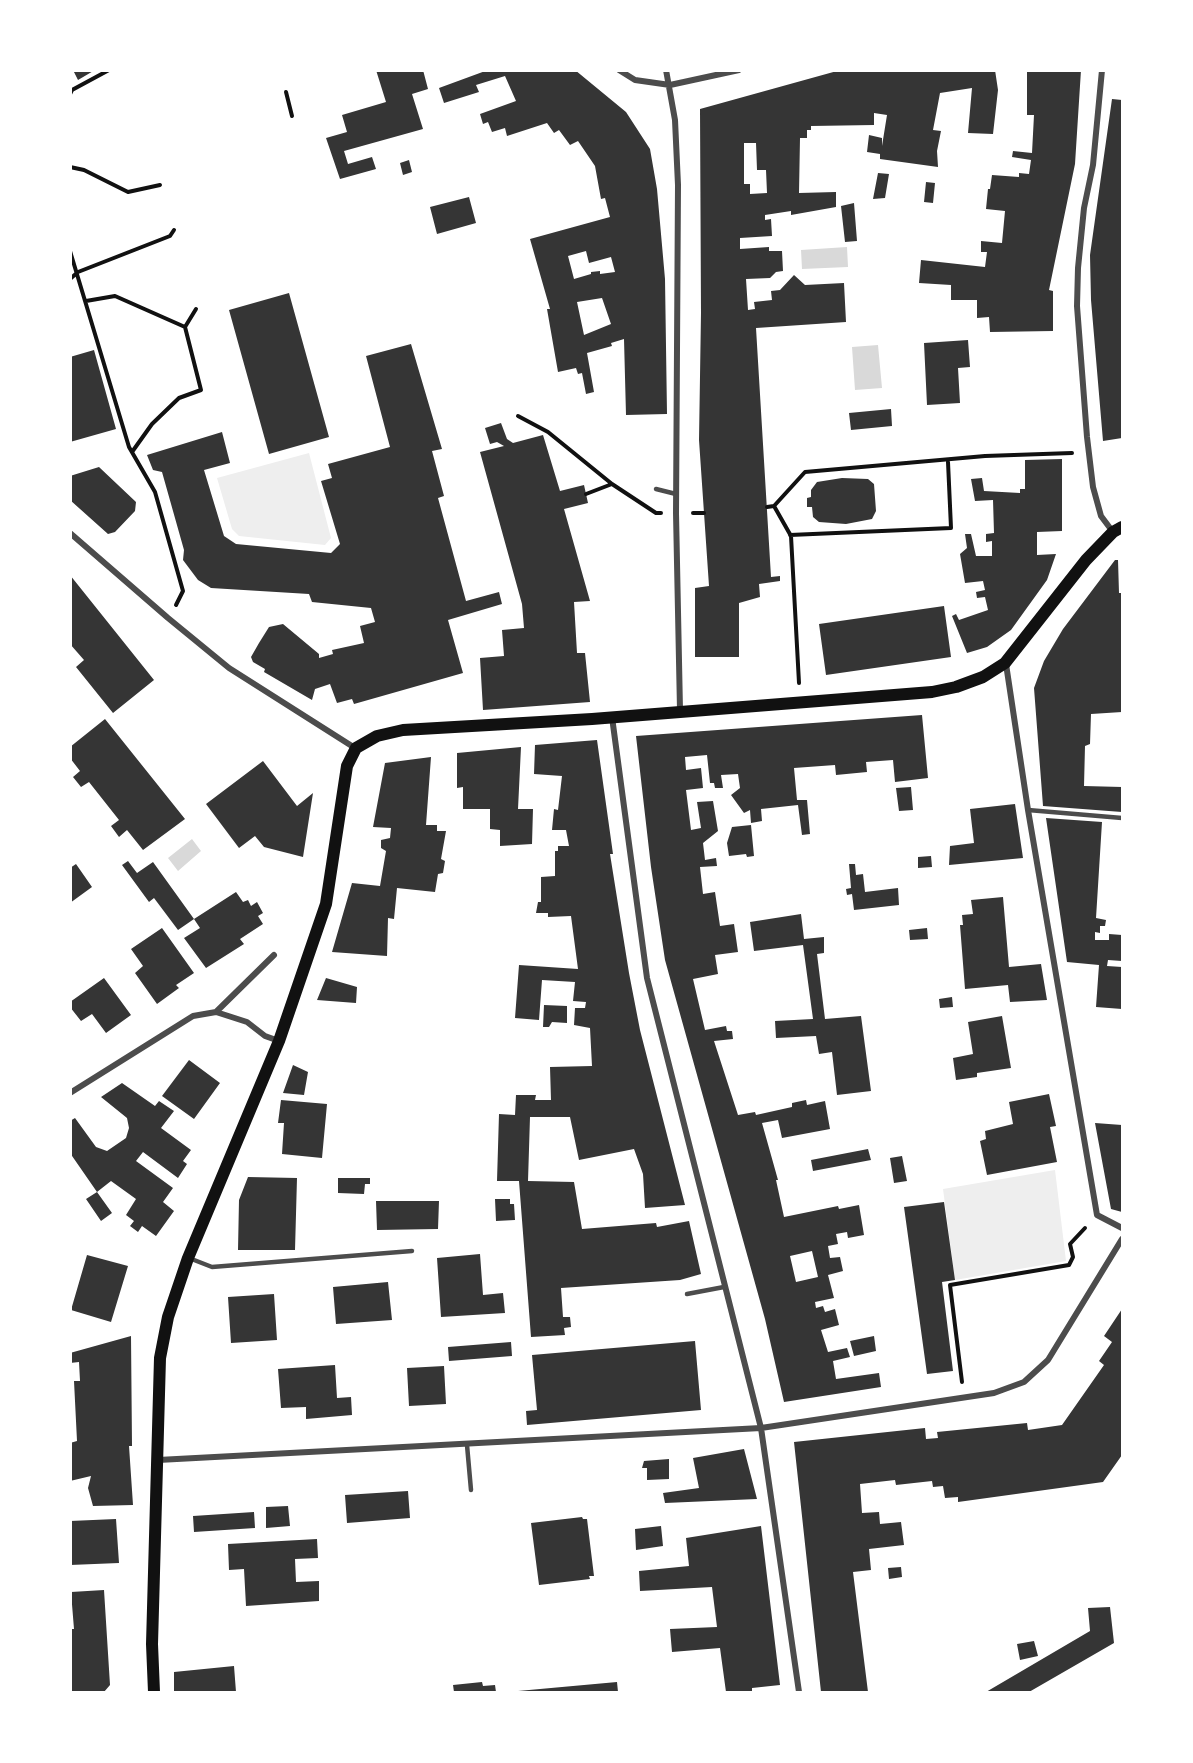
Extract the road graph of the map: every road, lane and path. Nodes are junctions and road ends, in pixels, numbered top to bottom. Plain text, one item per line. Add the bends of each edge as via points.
1 (109, 70) edge
2 (619, 70) edge
3 (666, 70) edge
4 (739, 70) edge
5 (1102, 70) edge
6 (670, 85) junction
7 (286, 92) dead end
8 (70, 94) edge
9 (292, 116) dead end
10 (70, 166) edge
11 (160, 185) dead end
12 (174, 230) dead end
13 (70, 251) edge
14 (78, 272) junction
15 (70, 279) edge
16 (86, 301) junction
17 (196, 309) dead end
18 (185, 327) junction
19 (518, 416) dead end
20 (132, 452) junction
21 (1079, 453) dead end
22 (948, 462) junction
23 (612, 484) junction
24 (656, 489) dead end
25 (586, 494) dead end
26 (676, 494) junction
27 (774, 506) junction
28 (767, 507) dead end
29 (676, 513) junction
30 (1118, 530) edge
31 (70, 533) edge
32 (790, 535) junction
33 (168, 618) junction
34 (1005, 663) junction
35 (800, 701) junction
36 (680, 710) junction
37 (612, 717) junction
38 (356, 748) junction
39 (1028, 810) junction
40 (1122, 818) edge
41 (274, 955) dead end
42 (216, 1012) junction
43 (279, 1041) junction
44 (70, 1093) edge
45 (1097, 1215) junction
46 (1122, 1228) edge
47 (1122, 1239) edge
48 (412, 1251) dead end
49 (188, 1257) junction
50 (724, 1287) junction
51 (687, 1294) dead end
52 (964, 1398) junction
53 (761, 1428) junction
54 (467, 1445) junction
55 (158, 1460) junction
56 (471, 1490) dead end
57 (154, 1692) edge
58 (799, 1692) edge

1 - 8 path
2 - 6 street via 635,80
3 - 6 street
4 - 6 street
5 - 30 street via 1094,165 1084,208 1077,306 1093,487 1101,516
6 - 26 street via 678,185
7 - 9 path
10 - 11 path via 128,192
12 - 14 path via 170,236
13 - 14 path
14 - 15 path
14 - 16 path
16 - 18 path via 115,296
16 - 20 path
17 - 18 path
18 - 20 path via 201,390 179,398 152,424
19 - 23 path via 548,432
20 - 33 path via 155,492 183,591
21 - 22 path via 985,456
22 - 27 path via 805,472
22 - 32 path via 951,528
23 - 25 path
23 - 29 path via 656,513
24 - 26 lane
26 - 29 street
27 - 28 path
27 - 32 path
29 - 36 street
30 - 34 main road via 1086,560
31 - 33 street
32 - 35 path
33 - 38 street via 229,668
34 - 35 main road via 983,677 940,690
34 - 39 street
35 - 36 main road
36 - 37 main road
37 - 38 main road via 403,730 377,736
37 - 50 street via 647,978
38 - 43 main road via 347,766 326,904
39 - 40 lane
39 - 45 street
41 - 42 street
42 - 43 street via 247,1022
42 - 44 street via 193,1016
43 - 49 main road
45 - 46 street
45 - 52 path via 1070,1244 1073,1257 1068,1265 950,1285
47 - 52 street via 1048,1360 1024,1382
48 - 49 lane via 212,1267
49 - 55 main road via 168,1317 160,1358
50 - 51 lane
50 - 53 street
52 - 53 street
53 - 54 street
53 - 58 street
54 - 55 street
54 - 56 lane
55 - 57 main road

